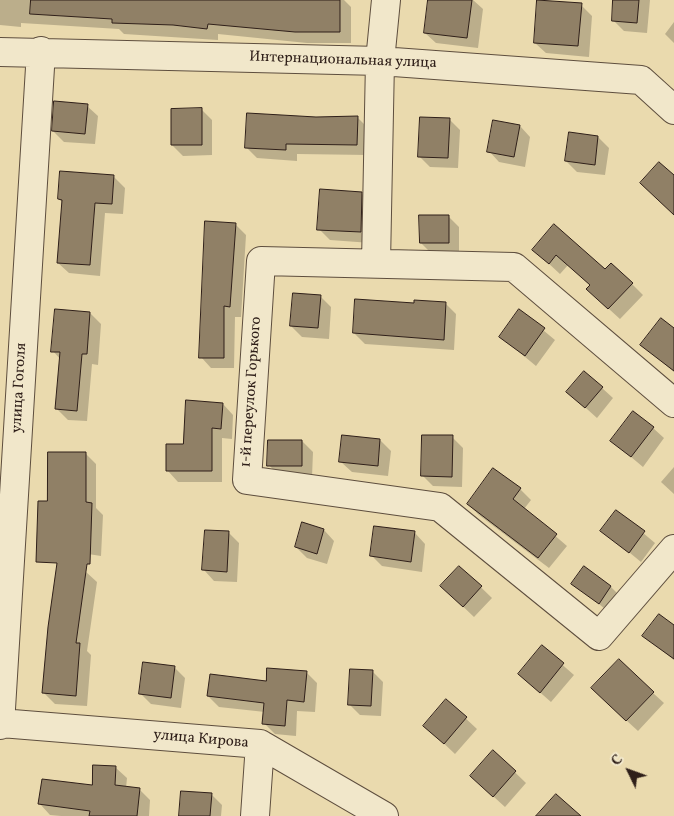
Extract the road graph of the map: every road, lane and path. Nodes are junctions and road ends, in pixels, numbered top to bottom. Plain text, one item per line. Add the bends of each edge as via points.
1 (386, 0) edge
2 (0, 52) edge
3 (41, 52) junction
4 (380, 61) junction
5 (674, 110) edge
6 (376, 262) junction
7 (10, 395) edge
8 (674, 404) edge
9 (672, 556) edge
10 (0, 723) edge
11 (260, 744) junction
12 (255, 816) edge
13 (384, 816) edge

1 - 4 street
2 - 3 street, Интернациональная улица
3 - 4 street, Интернациональная улица
3 - 7 street, улица Гоголя
4 - 5 street, Интернациональная улица via 640,80
4 - 6 street
6 - 8 street, 1-й переулок Горького via 514,266
6 - 9 street, 1-й переулок Горького via 261,261 247,480 440,506 599,636
7 - 10 street, улица Гоголя
10 - 11 street, улица Кирова
11 - 12 street
11 - 13 street, улица Кирова

